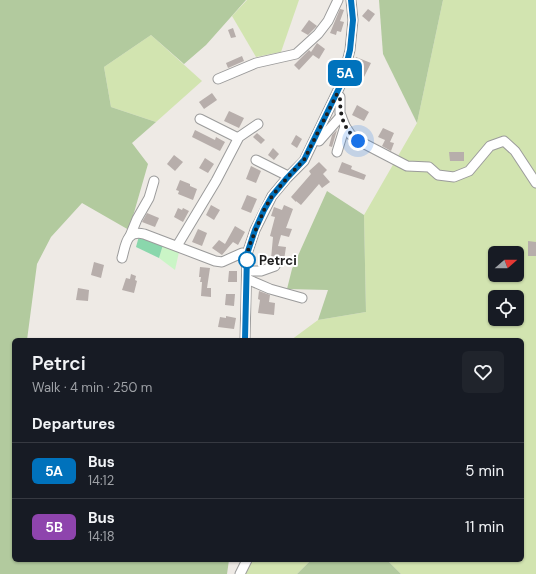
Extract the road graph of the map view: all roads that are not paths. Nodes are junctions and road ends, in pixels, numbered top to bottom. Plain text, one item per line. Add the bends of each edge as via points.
1 (338, 0) edge
2 (351, 0) edge
3 (218, 79) dead end
4 (337, 94) junction
5 (341, 116) junction
6 (200, 119) dead end
7 (258, 124) dead end
8 (345, 126) junction
9 (238, 138) junction
10 (320, 140) dead end
11 (337, 152) dead end
12 (256, 160) dead end
13 (288, 176) junction
14 (154, 181) dead end
15 (536, 183) edge
16 (130, 236) junction
17 (177, 246) junction
18 (122, 258) dead end
19 (247, 266) junction
20 (275, 266) dead end
21 (302, 298) dead end
22 (245, 338) edge
23 (246, 562) edge
24 (241, 572) edge

1 - 3 street via 328,21 318,34 296,54 256,63
2 - 4 street via 353,20 350,50
4 - 5 street via 340,97
4 - 13 street via 304,160
5 - 8 street
5 - 10 street
6 - 9 street
7 - 9 street
8 - 11 street
8 - 15 street via 358,141 407,166 428,167 438,175 454,177 469,171 490,146 504,141 515,151
9 - 17 street
12 - 13 street
13 - 19 street via 264,210 255,230
14 - 16 street via 149,198
16 - 17 street via 137,232
16 - 18 street
17 - 19 street via 215,261 222,262 235,257
19 - 20 street via 262,271
19 - 21 street via 270,289
19 - 22 street
23 - 24 street

